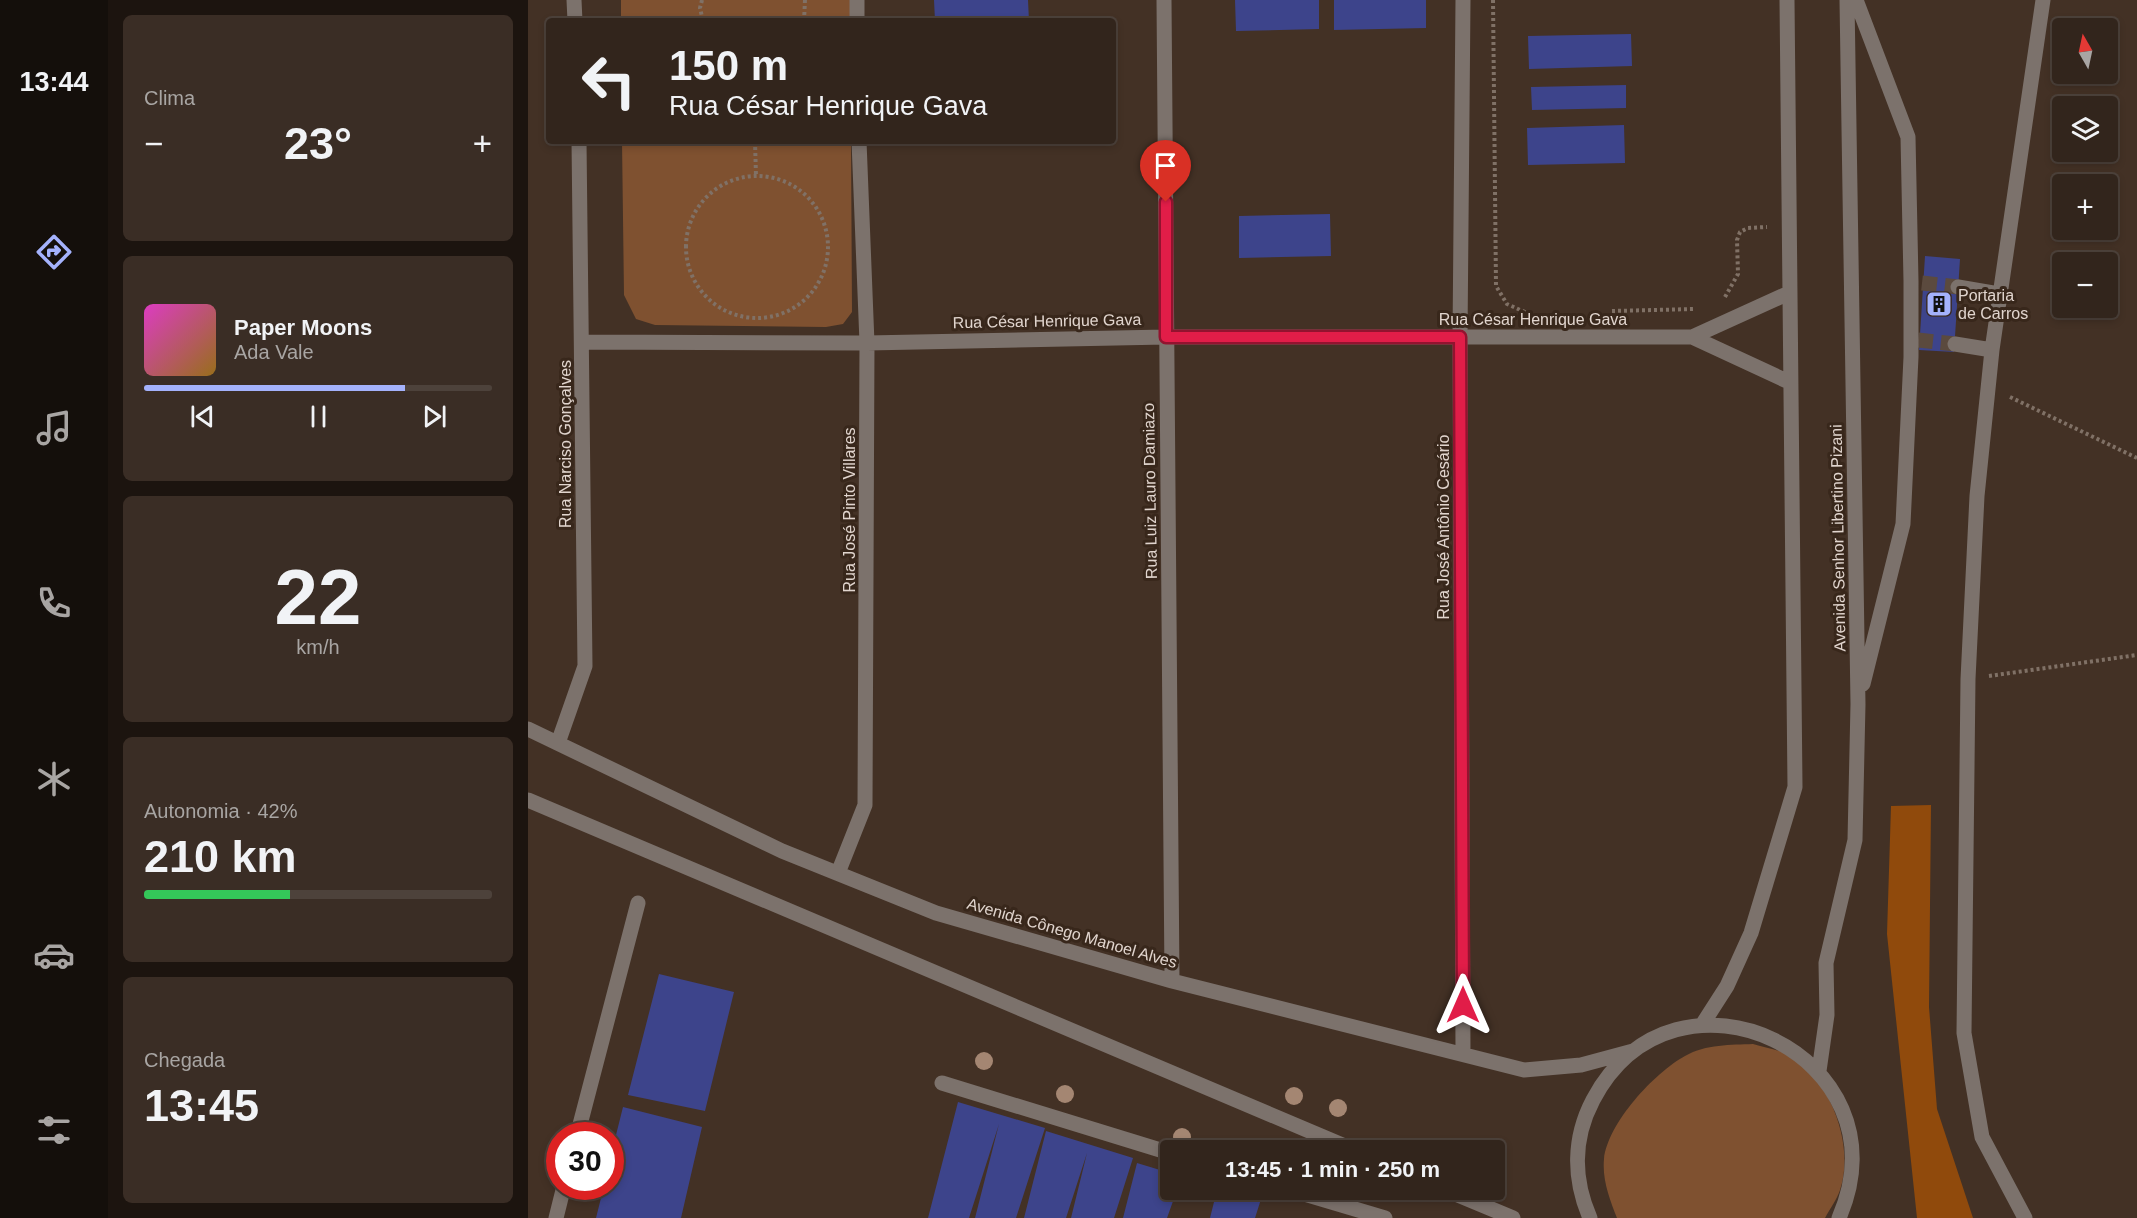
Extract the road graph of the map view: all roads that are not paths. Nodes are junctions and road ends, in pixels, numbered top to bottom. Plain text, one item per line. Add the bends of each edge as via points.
1 (574, 0) edge
2 (857, 0) edge
3 (1164, 0) edge
4 (1463, 0) edge
5 (1787, 0) edge
6 (1847, 0) edge
7 (1856, 0) edge
8 (2043, 0) edge
9 (575, 18) edge
10 (857, 18) edge
11 (579, 144) edge
12 (859, 144) edge
13 (1958, 287) tunnel mouth
14 (1789, 293) junction
15 (1999, 294) junction
16 (1166, 337) junction
17 (1460, 337) junction
18 (1692, 338) junction
19 (582, 342) junction
20 (867, 343) junction
21 (1955, 344) tunnel mouth
22 (1992, 350) junction
23 (1789, 382) junction
24 (1858, 704) junction
25 (528, 729) edge
26 (558, 742) junction
27 (528, 800) edge
28 (838, 873) junction
29 (638, 903) dead end
30 (1172, 981) junction
31 (1702, 1025) junction
32 (1633, 1051) junction
33 (1463, 1053) junction
34 (1819, 1071) junction
35 (942, 1083) dead end
36 (581, 1122) edge
37 (1330, 1140) edge
38 (1160, 1150) edge
39 (560, 1200) edge
40 (1325, 1200) edge
41 (1470, 1200) edge
42 (556, 1218) edge
43 (1385, 1218) edge
44 (1513, 1218) edge
45 (1590, 1218) edge
46 (1839, 1218) edge
47 (2025, 1218) edge

1 - 9 street
2 - 10 street
3 - 16 street, Rua Luiz Lauro Damiazo
4 - 17 street, Rua José Antônio Cesário
5 - 14 street
6 - 24 street, Avenida Senhor Libertino Pizani
7 - 24 street via 1908,137 1917,282 1902,524
8 - 15 street
11 - 19 street, Rua Narciso Gonçalves
12 - 20 street, Rua José Pinto Villares
13 - 15 street
14 - 18 street, Rua César Henrique Gava
14 - 23 street
15 - 22 street
16 - 17 street, Rua César Henrique Gava
16 - 20 street, Rua César Henrique Gava
16 - 30 street, Rua Luiz Lauro Damiazo
17 - 18 street, Rua César Henrique Gava
17 - 33 street, Rua José Antônio Cesário
18 - 23 street, Rua César Henrique Gava
19 - 20 street, Rua César Henrique Gava
19 - 26 street, Rua Narciso Gonçalves via 585,666
20 - 28 street, Rua José Pinto Villares via 865,805
21 - 22 street
22 - 47 street via 1977,496 1968,679 1964,1033 1982,1137
23 - 31 street via 1795,787 1751,933 1727,986
24 - 34 street, Avenida Senhor Libertino Pizani via 1854,840 1826,963 1827,1015
25 - 26 street, Avenida Cônego Manoel Alves
26 - 28 street, Avenida Cônego Manoel Alves via 782,851
27 - 37 street
28 - 30 street, Avenida Cônego Manoel Alves via 936,913
29 - 36 street
30 - 33 street, Avenida Cônego Manoel Alves
31 - 32 street via 1666,1033
31 - 34 street via 1745,1028 1785,1044
32 - 33 street, Avenida Cônego Manoel Alves via 1581,1065 1524,1070
32 - 45 street via 1604,1080 1584,1117 1576,1157 1581,1198
34 - 46 street via 1842,1108 1853,1151 1850,1195
35 - 38 street
39 - 42 street
40 - 43 street
41 - 44 street

